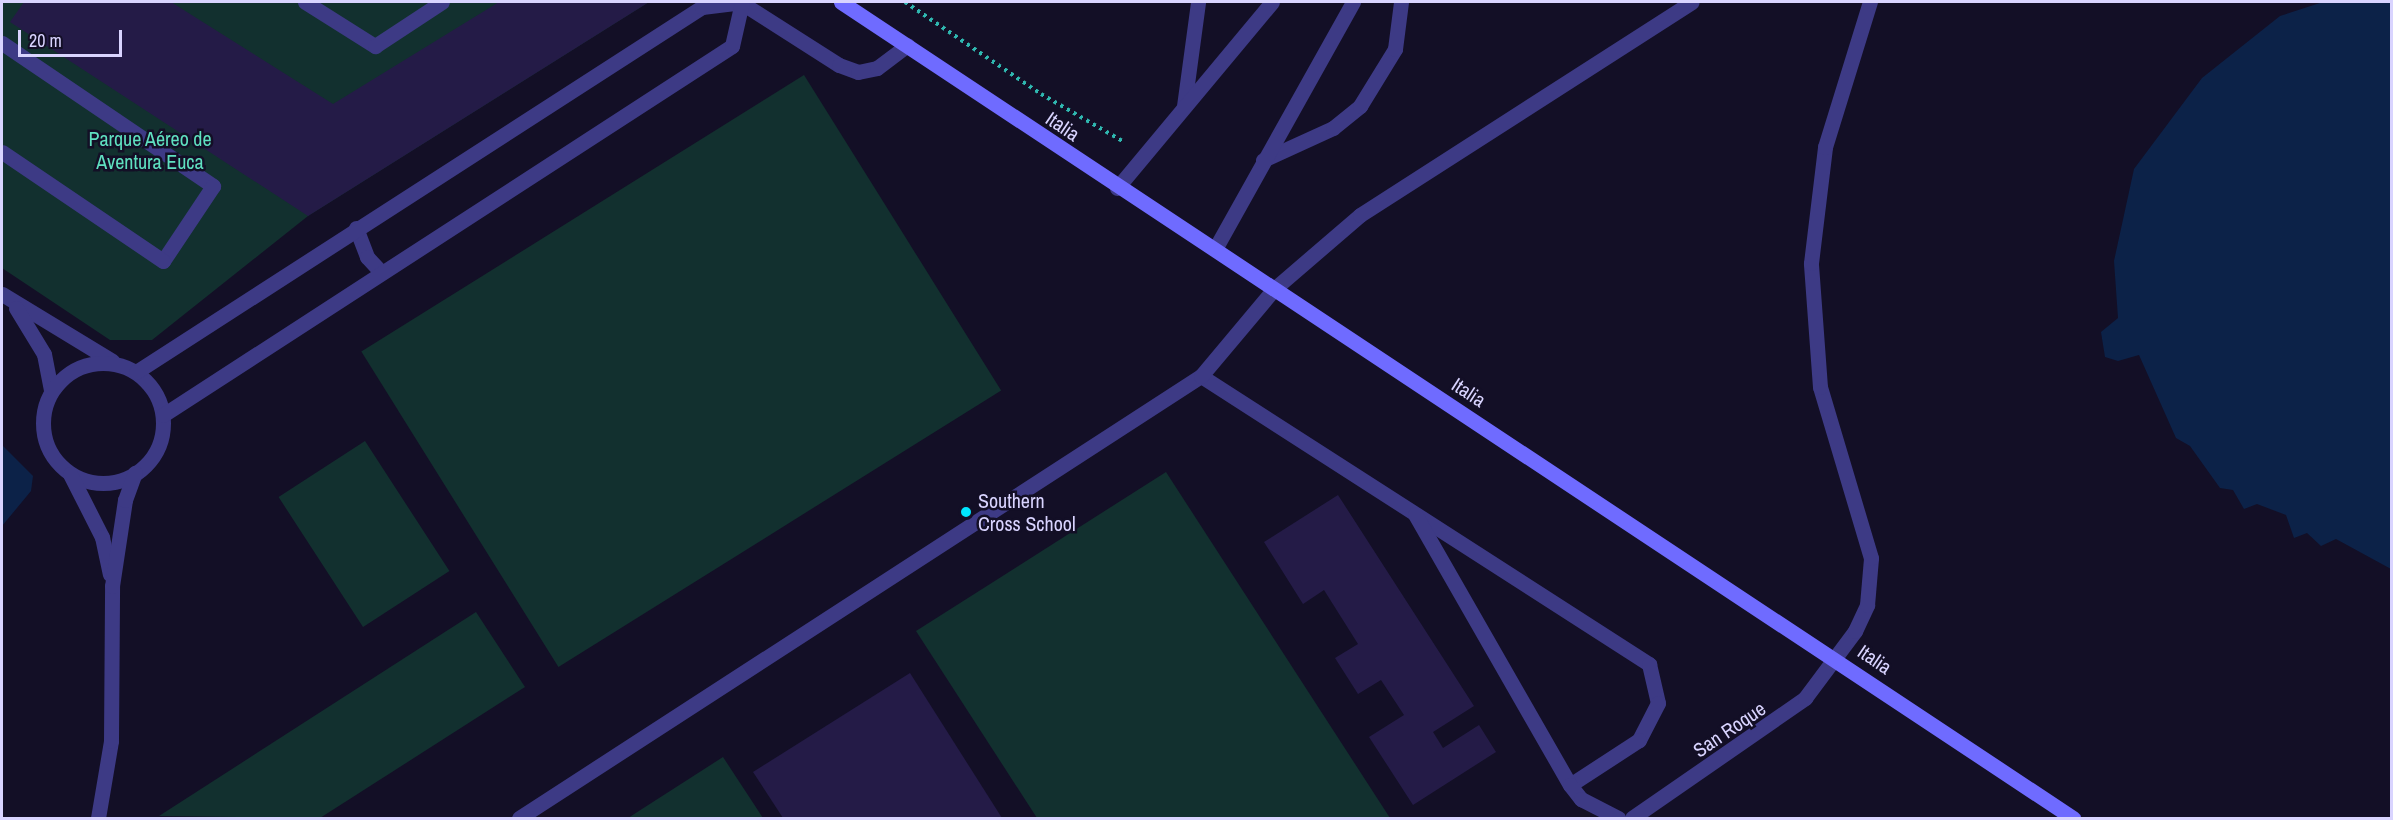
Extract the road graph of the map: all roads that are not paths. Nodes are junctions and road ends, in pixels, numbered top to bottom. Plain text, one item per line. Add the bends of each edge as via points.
1 (304, 2) edge
2 (442, 2) edge
3 (741, 2) edge
4 (841, 2) edge
5 (1198, 2) edge
6 (1272, 2) edge
7 (1353, 2) edge
8 (1401, 2) edge
9 (1692, 2) edge
10 (1870, 2) edge
11 (2, 43) edge
12 (907, 45) junction
13 (1184, 106) junction
14 (2, 152) edge
15 (1263, 160) junction
16 (1117, 188) junction
17 (356, 228) junction
18 (1215, 249) junction
19 (381, 272) junction
20 (1274, 289) junction
21 (6, 297) edge
22 (118, 364) junction
23 (136, 372) junction
24 (1201, 376) junction
25 (51, 391) junction
26 (163, 414) junction
27 (135, 473) junction
28 (70, 474) junction
29 (1415, 514) junction
30 (112, 586) junction
31 (1835, 657) junction
32 (1570, 785) junction
33 (98, 819) edge
34 (519, 819) edge
35 (1618, 819) edge
36 (1632, 819) edge
37 (2073, 819) edge

1 - 2 street via 375,46
3 - 12 street via 838,65 858,72 877,68
3 - 17 street via 702,7
3 - 19 street via 732,46
4 - 12 street, Italia
5 - 13 street
6 - 13 street
7 - 15 street
8 - 15 street via 1395,49 1366,99 1333,128
9 - 20 street via 1360,215
10 - 31 street, San Roque via 1825,147 1811,263 1820,387 1871,558 1867,605
11 - 14 street via 213,186 163,261
12 - 16 street, Italia
13 - 16 street
15 - 18 street
16 - 18 street, Italia
17 - 19 street via 367,257
17 - 23 street
18 - 20 street, Italia
19 - 26 street
20 - 24 street
20 - 31 street, Italia
21 - 22 street
21 - 25 street via 44,354
22 - 23 street
22 - 25 street via 79,367
23 - 26 street via 154,391
24 - 29 street
24 - 34 street
25 - 28 street via 42,427 56,461
26 - 27 street via 155,453
27 - 28 street via 106,484
27 - 30 street via 125,500
28 - 30 street via 102,537
29 - 32 street
29 - 32 street via 1649,664 1658,685 1652,723 1639,740
30 - 33 street via 111,741
31 - 36 street, San Roque via 1783,718
31 - 37 street, Italia
32 - 35 street via 1581,800

